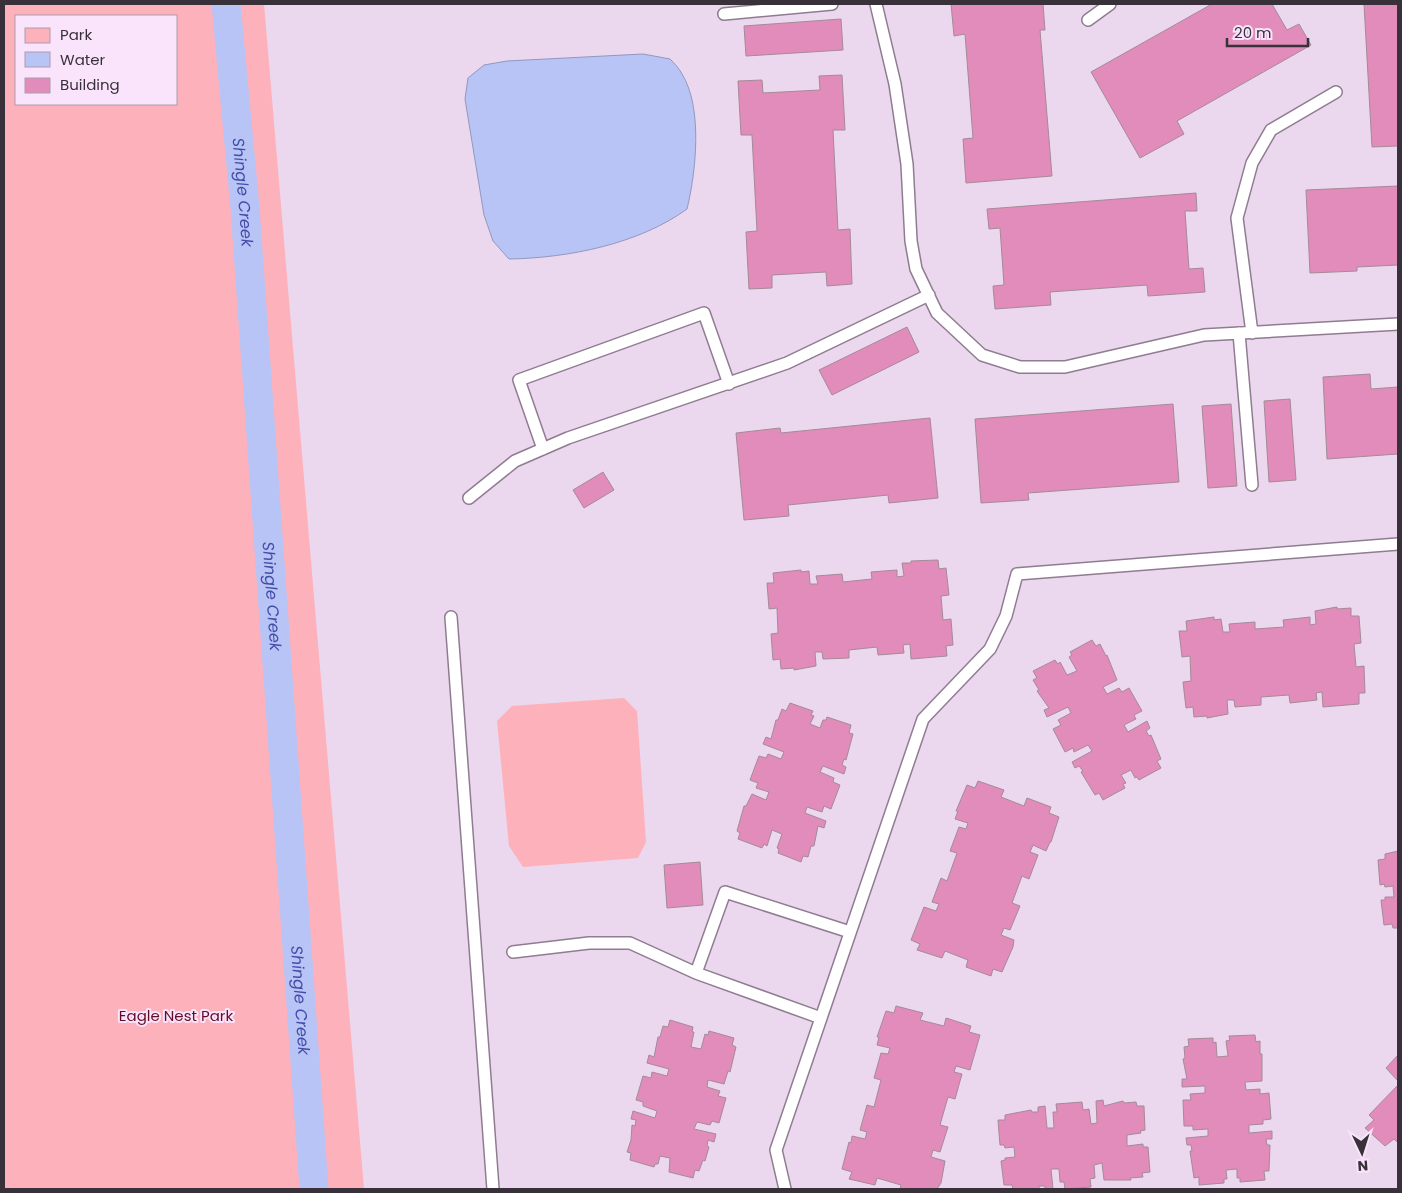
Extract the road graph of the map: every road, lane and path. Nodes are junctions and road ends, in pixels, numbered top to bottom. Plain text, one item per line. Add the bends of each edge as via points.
1 (832, 4) edge
2 (876, 4) edge
3 (1110, 4) edge
4 (724, 14) dead end
5 (1088, 20) dead end
6 (1336, 92) dead end
7 (929, 295) junction
8 (1398, 324) edge
9 (1252, 332) junction
10 (1239, 333) junction
11 (729, 384) junction
12 (543, 449) junction
13 (1252, 485) dead end
14 (469, 498) dead end
15 (1398, 544) edge
16 (451, 617) dead end
17 (850, 932) junction
18 (513, 952) dead end
19 (696, 973) junction
20 (821, 1018) junction
21 (493, 1189) edge
22 (785, 1189) edge

1 - 4 lane
2 - 7 lane via 895,84 916,268
3 - 5 lane
6 - 9 lane via 1271,130 1252,163 1237,218
7 - 10 lane via 937,313 982,355 1020,367 1065,367 1204,335
7 - 11 lane via 787,363
8 - 9 lane
9 - 10 lane
10 - 13 lane
11 - 12 lane
11 - 12 lane via 704,313 519,380
12 - 14 lane via 515,461
15 - 17 lane via 1017,574 1006,616 990,649 923,719
16 - 21 lane
17 - 19 lane via 725,892
17 - 20 lane
18 - 19 lane via 589,943 630,943
19 - 20 lane
20 - 22 lane via 776,1150

